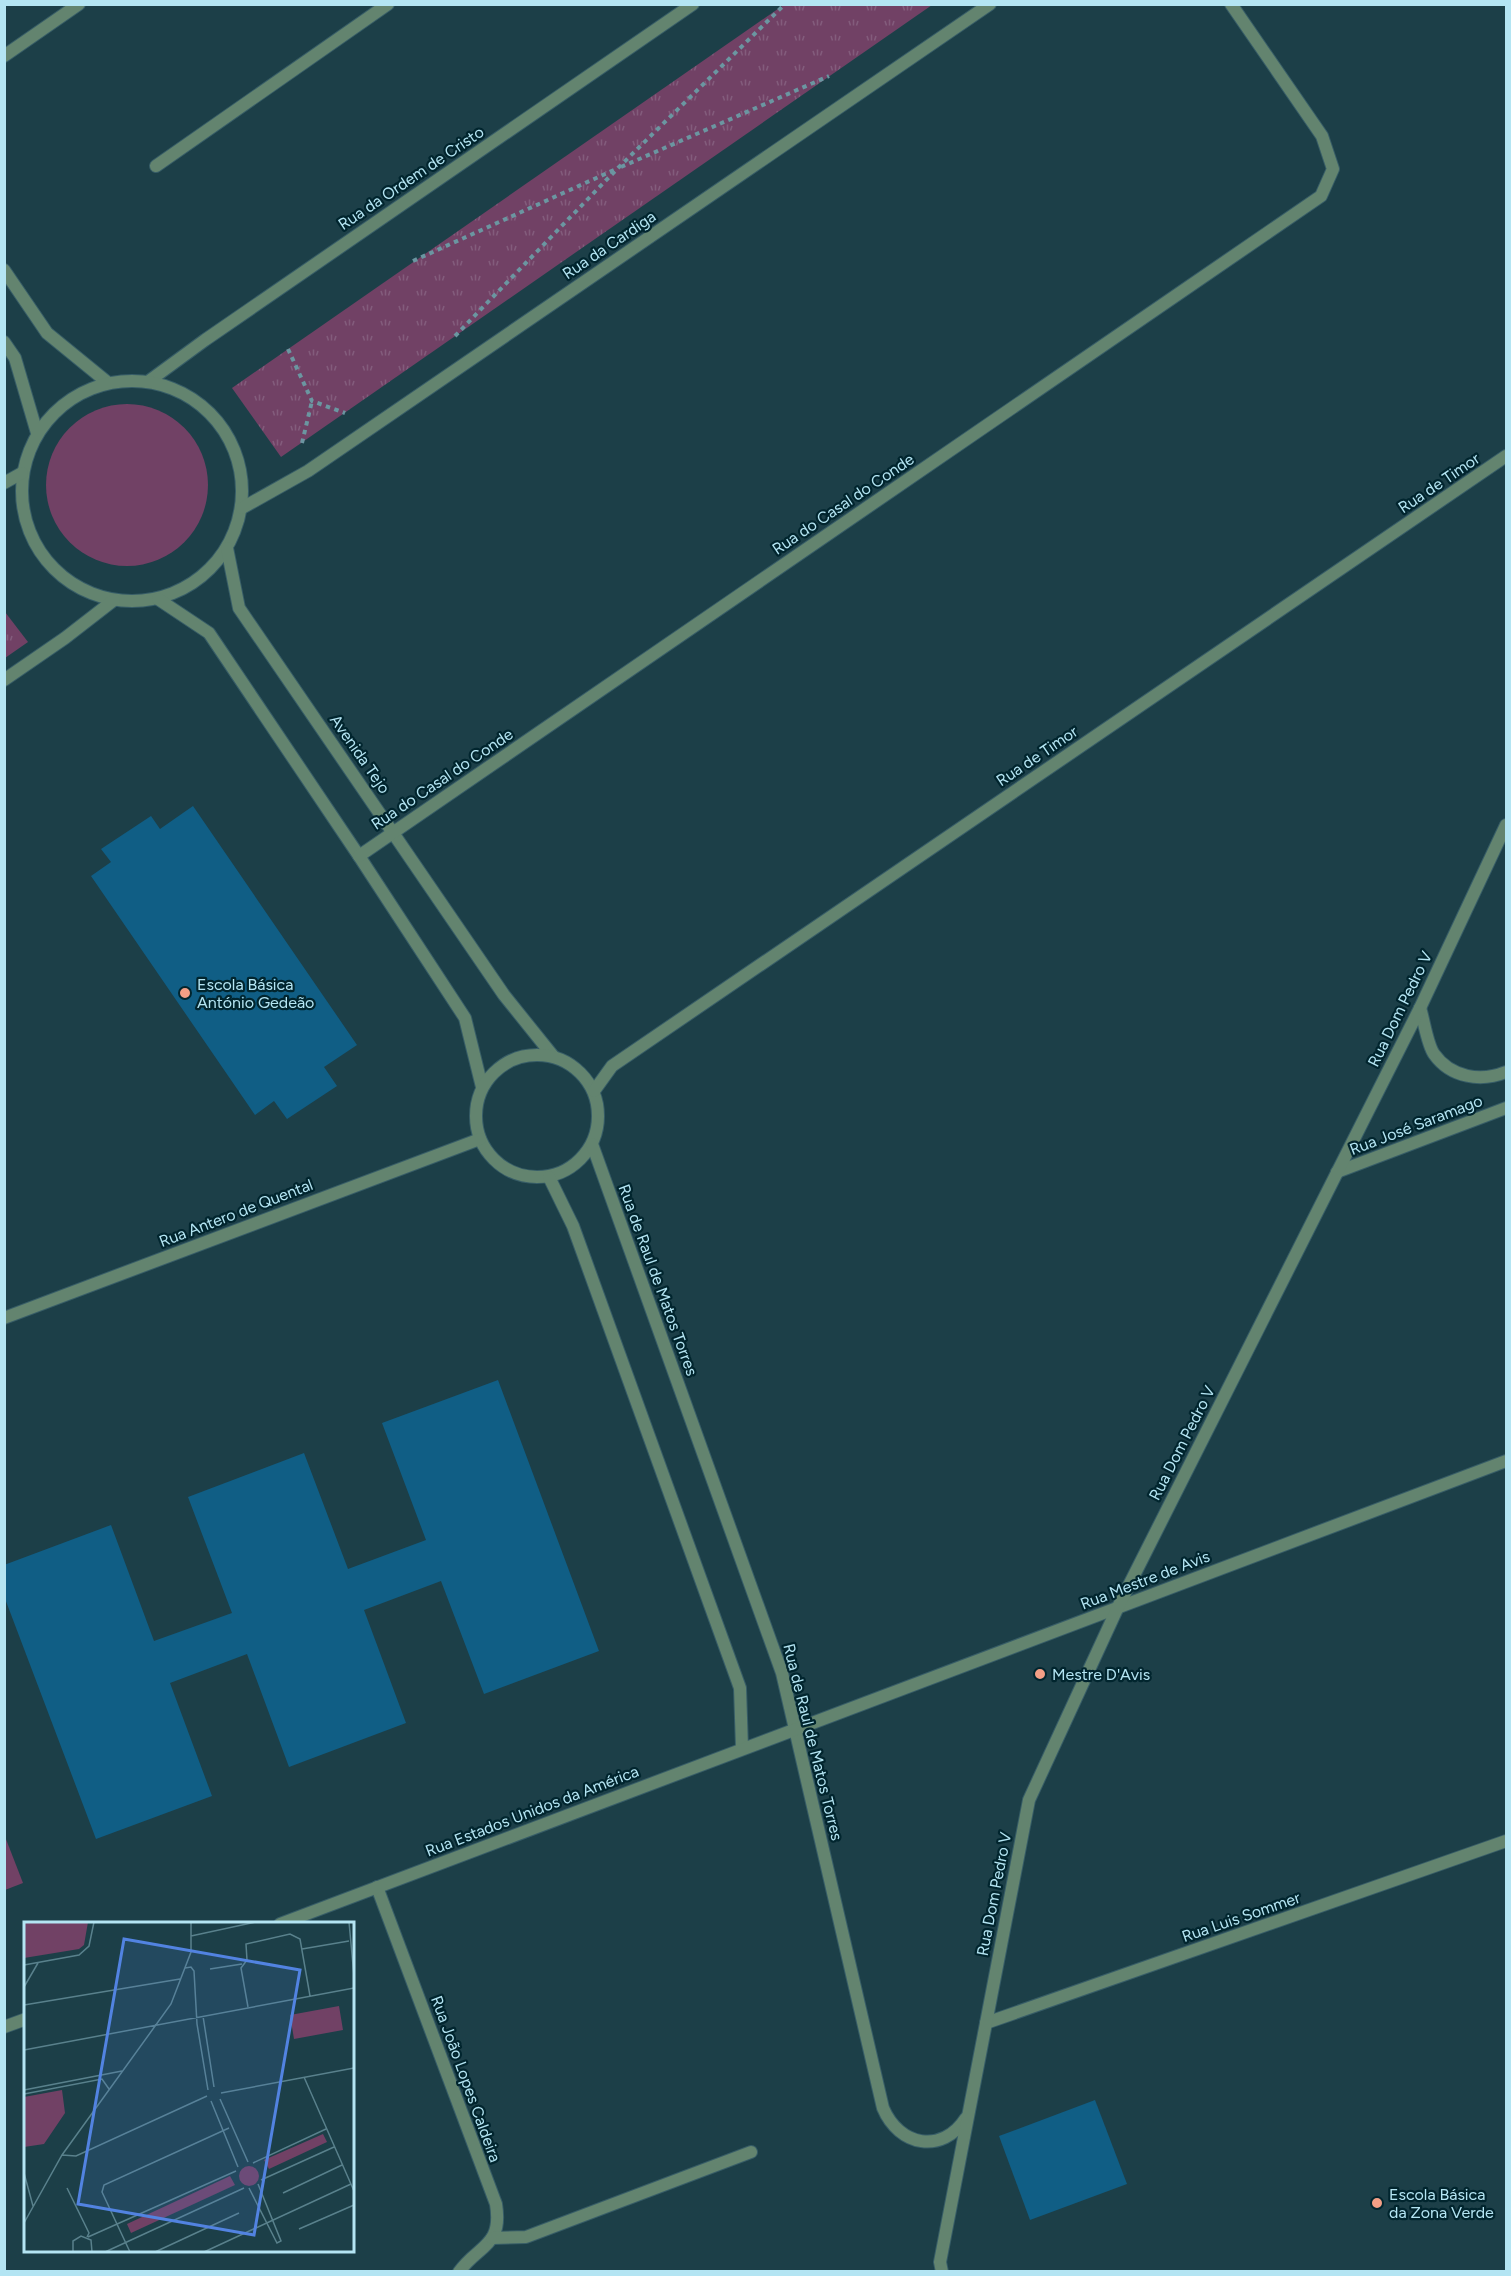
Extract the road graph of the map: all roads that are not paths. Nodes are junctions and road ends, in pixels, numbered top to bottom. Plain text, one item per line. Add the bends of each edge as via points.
1 (79, 4) edge
2 (388, 4) edge
3 (693, 4) edge
4 (990, 4) edge
5 (1231, 4) edge
6 (4, 56) edge
7 (156, 166) dead end
8 (4, 270) edge
9 (4, 342) edge
10 (149, 381) junction
11 (107, 382) junction
12 (37, 433) junction
13 (1506, 456) edge
14 (22, 473) junction
15 (4, 483) edge
16 (242, 508) junction
17 (227, 548) junction
18 (158, 599) junction
19 (114, 600) junction
20 (4, 680) edge
21 (1506, 825) edge
22 (394, 832) junction
23 (359, 856) junction
24 (1420, 1008) junction
25 (553, 1056) junction
26 (1506, 1072) edge
27 (482, 1087) junction
28 (594, 1091) junction
29 (1506, 1108) edge
30 (480, 1139) junction
31 (592, 1144) junction
32 (1336, 1172) junction
33 (549, 1177) junction
34 (4, 1318) edge
35 (1506, 1461) edge
36 (1118, 1607) junction
37 (795, 1730) junction
38 (742, 1748) junction
39 (1506, 1841) edge
40 (377, 1887) junction
41 (283, 1922) edge
42 (24, 2020) edge
43 (986, 2024) junction
44 (4, 2027) edge
45 (970, 2105) junction
46 (751, 2152) dead end
47 (492, 2238) junction
48 (459, 2271) edge
49 (942, 2271) edge

1 - 6 street
2 - 7 street
3 - 10 street, Rua da Ordem de Cristo
4 - 16 street, Rua da Cardiga via 308,471
5 - 22 street, Rua do Casal do Conde via 1322,136 1333,169 1321,196
8 - 11 street via 47,333
9 - 12 street via 15,358
10 - 11 street
10 - 16 street via 191,396 222,425 241,465
11 - 12 street via 67,401
12 - 14 street
13 - 28 street, Rua de Timor via 612,1066
14 - 15 street
14 - 19 street via 24,516 42,556 73,585
16 - 17 street
17 - 18 street via 197,580
17 - 22 street, Avenida Tejo via 239,608
18 - 19 street
18 - 23 street via 209,633
19 - 20 street
21 - 24 street, Rua Dom Pedro V
22 - 23 street, Rua do Casal do Conde
22 - 25 street, Avenida Tejo via 504,995
23 - 27 street via 465,1018
24 - 26 street, Rua José Saramago via 1433,1053 1457,1075 1491,1078
24 - 32 street, Rua Dom Pedro V
25 - 27 street via 526,1055 500,1066
25 - 28 street via 577,1068
27 - 30 street via 475,1113
28 - 31 street via 599,1118
29 - 32 street, Rua José Saramago
30 - 33 street via 497,1162 521,1175
30 - 34 street, Rua Antero de Quental
31 - 33 street via 574,1165
31 - 37 street, Rua de Raul de Matos Torres via 782,1673
32 - 36 street, Rua Dom Pedro V
33 - 38 street via 573,1226 740,1688
35 - 36 street, Rua Mestre de Avis
36 - 37 street, Rua Mestre de Avis
36 - 43 street, Rua Dom Pedro V via 1029,1800
37 - 38 street, Rua Estados Unidos da América
37 - 45 street, Rua de Raul de Matos Torres via 888,2119 907,2137 934,2141 962,2125
38 - 40 street, Rua Estados Unidos da América
39 - 43 street, Rua Luis Sommer
40 - 41 street, Rua Estados Unidos da América
40 - 47 street, Rua João Lopes Caldeira via 496,2204 498,2215
42 - 44 street
43 - 45 street, Rua Dom Pedro V
45 - 49 street, Rua Dom Pedro V via 940,2262
46 - 47 street via 526,2237
47 - 48 street

